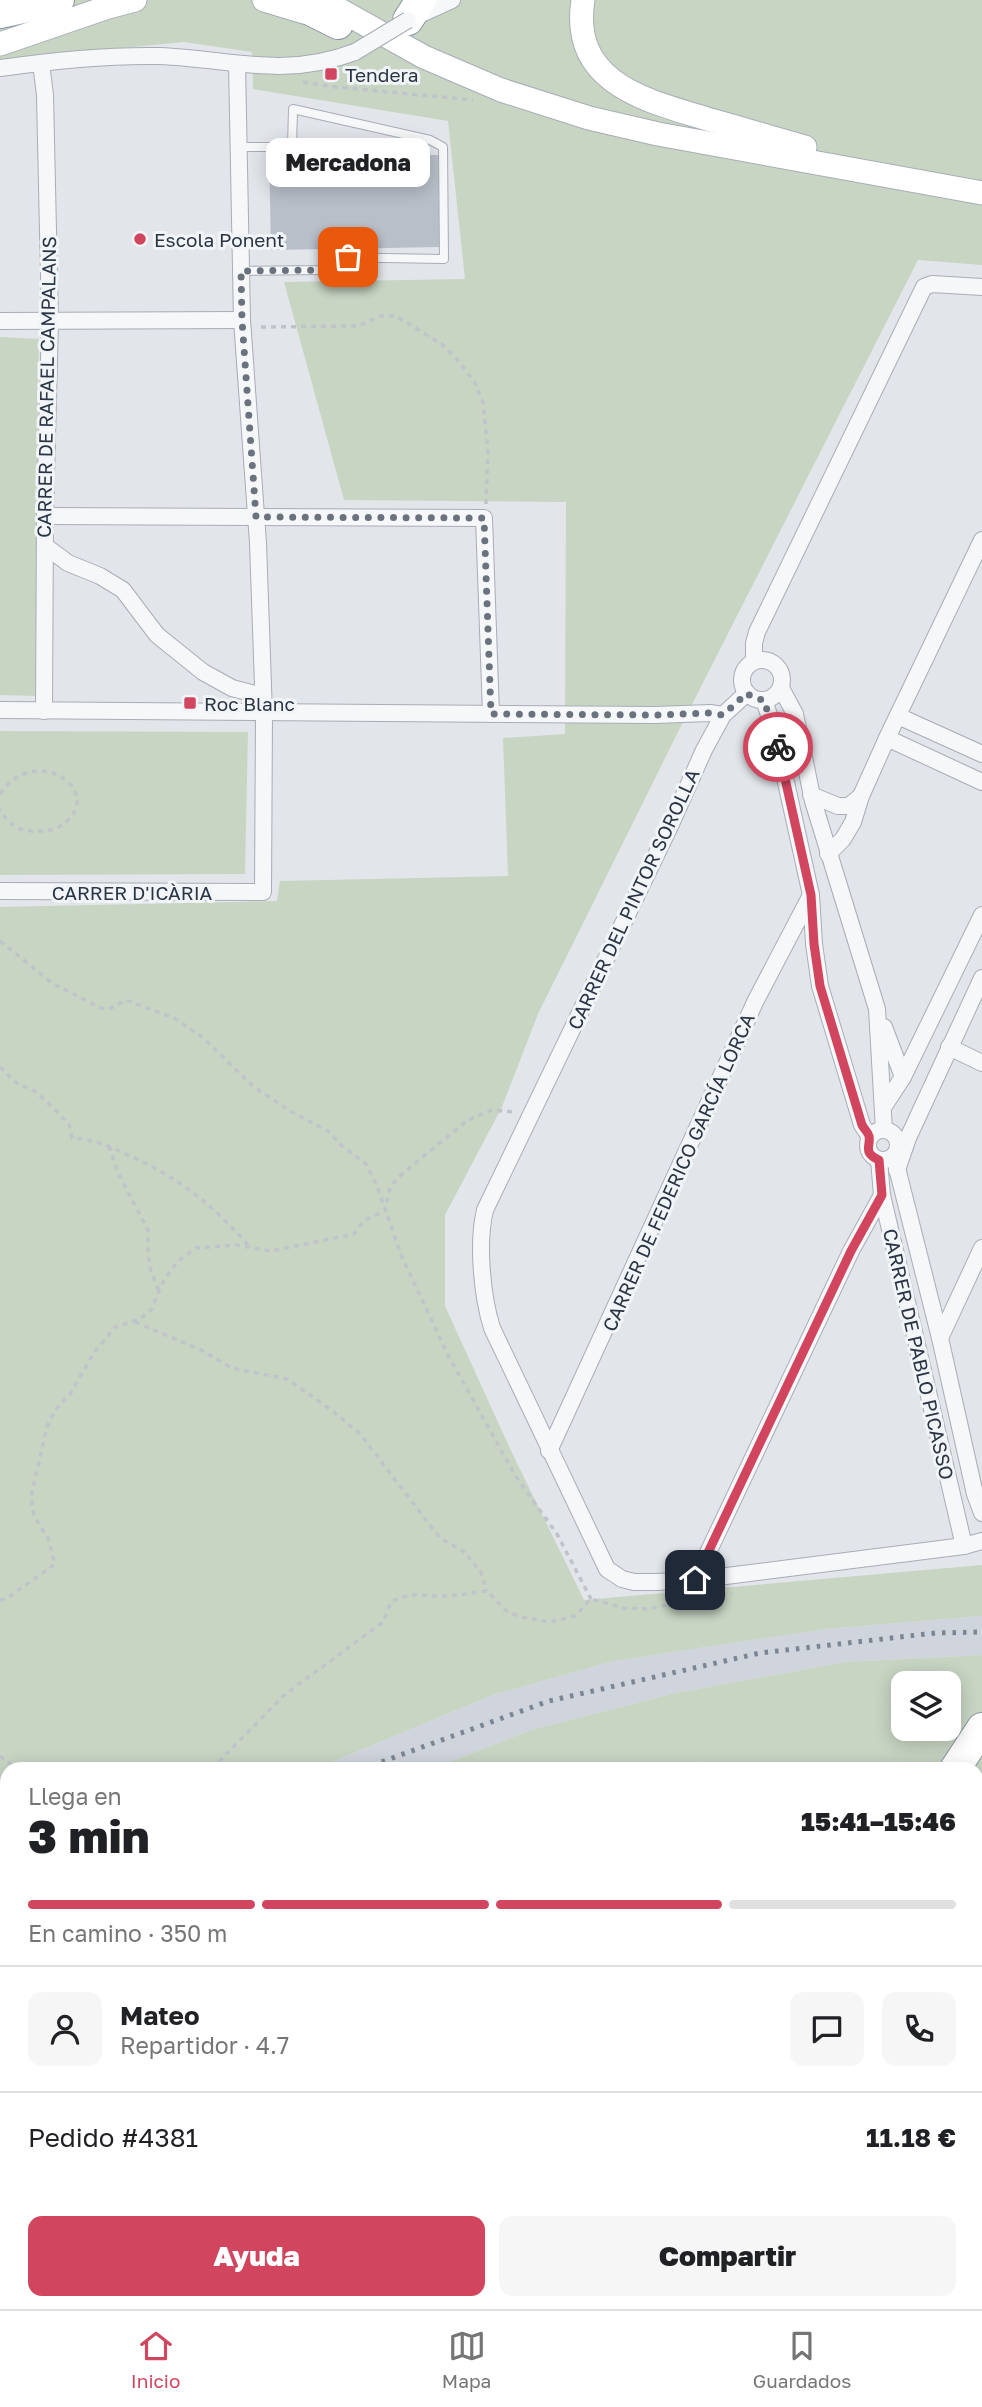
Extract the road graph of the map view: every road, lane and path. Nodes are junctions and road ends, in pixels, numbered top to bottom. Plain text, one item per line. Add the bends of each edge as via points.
1 (59, 0) edge
2 (135, 0) edge
3 (264, 0) edge
4 (290, 0) edge
5 (452, 0) edge
6 (583, 0) edge
7 (330, 12) edge
8 (0, 13) edge
9 (411, 22) edge
10 (0, 44) edge
11 (41, 63) junction
12 (237, 64) junction
13 (0, 68) edge
14 (239, 147) junction
15 (919, 181) junction
16 (982, 193) edge
17 (241, 271) junction
18 (982, 287) edge
19 (242, 320) junction
20 (0, 321) edge
21 (50, 321) junction
22 (261, 327) dead end
23 (45, 516) junction
24 (256, 517) junction
25 (484, 518) junction
26 (982, 540) edge
27 (45, 546) junction
28 (754, 661) junction
29 (781, 688) junction
30 (747, 693) junction
31 (262, 696) junction
32 (764, 700) junction
33 (0, 710) edge
34 (44, 711) junction
35 (264, 714) junction
36 (491, 714) junction
37 (723, 715) junction
38 (898, 716) junction
39 (887, 738) junction
40 (982, 754) edge
41 (982, 782) edge
42 (0, 794) edge
43 (811, 795) junction
44 (861, 796) junction
45 (0, 808) edge
46 (828, 854) junction
47 (0, 891) edge
48 (811, 895) junction
49 (982, 915) edge
50 (0, 941) edge
51 (982, 978) edge
52 (877, 1009) junction
53 (949, 1047) junction
54 (982, 1063) edge
55 (0, 1067) edge
56 (903, 1077) junction
57 (884, 1106) junction
58 (531, 1114) junction
59 (877, 1133) junction
60 (109, 1146) junction
61 (895, 1154) junction
62 (882, 1195) junction
63 (385, 1211) junction
64 (248, 1245) junction
65 (982, 1248) edge
66 (159, 1291) junction
67 (133, 1321) junction
68 (940, 1338) junction
69 (549, 1451) junction
70 (982, 1513) edge
71 (960, 1530) junction
72 (982, 1541) edge
73 (957, 1547) junction
74 (695, 1580) junction
75 (740, 1590) dead end
76 (487, 1591) junction
77 (0, 1600) edge
78 (591, 1600) junction
79 (982, 1728) edge
80 (219, 1762) edge
81 (960, 1762) edge

1 - 8 highway
2 - 10 street
3 - 7 street
4 - 7 highway
5 - 9 street
6 - 15 street via 588,51 602,73 622,89 654,103
7 - 9 street
9 - 12 street, bridge via 335,59 284,67
9 - 15 street via 501,90 589,118
11 - 12 street via 139,56
11 - 13 street
11 - 21 street, CARRER DE RAFAEL CAMPALANS
12 - 14 street
14 - 17 street
14 - 17 lane via 292,147 293,109 430,140 443,147 444,259 323,257 323,270
15 - 16 street
17 - 19 street
18 - 28 street via 924,287 780,581 757,632
19 - 21 street
19 - 24 street
20 - 21 street
21 - 23 street, CARRER DE RAFAEL CAMPALANS
22 - 25 path via 358,326 381,316 396,316 443,345 475,383 483,403 488,452
23 - 24 street
23 - 27 street, CARRER DE RAFAEL CAMPALANS
24 - 25 street
24 - 31 street
25 - 36 street
26 - 38 street
27 - 31 street via 68,563 123,590 157,635 203,672 232,688
27 - 34 street, CARRER DE RAFAEL CAMPALANS
28 - 29 street via 768,660 778,667 783,676
28 - 30 street via 743,674
29 - 32 street
29 - 43 street via 795,714
30 - 32 street
30 - 37 street, CARRER DEL PINTOR SOROLLA
31 - 35 street
32 - 48 street
33 - 34 street
34 - 35 street
35 - 36 street
35 - 47 street, CARRER D'ICÀRIA via 263,892
36 - 37 street
37 - 58 street, CARRER DEL PINTOR SOROLLA
38 - 39 street
38 - 40 street
39 - 41 street
39 - 44 street
42 - 45 path via 20,775 51,771 71,786 77,801 62,826 46,831 16,827
43 - 44 street via 838,806 849,806
43 - 46 street
44 - 46 street via 853,822
46 - 52 street
48 - 59 street via 820,986 862,1125
48 - 69 street, CARRER DE FEDERICO GARCÍA LORCA via 756,1000
49 - 56 street
50 - 63 path via 52,983 101,1008 126,1000 174,1018 254,1087 328,1131 366,1164
51 - 53 street
52 - 56 street
52 - 57 street
53 - 54 street
53 - 61 street
55 - 60 path via 53,1108 69,1124 72,1138
56 - 57 street
57 - 59 street
58 - 63 path via 492,1110 468,1120 390,1187
58 - 69 street via 485,1210 482,1279 492,1328
59 - 61 street via 895,1135
59 - 61 street via 868,1151 872,1157
60 - 64 path via 165,1172 208,1204
60 - 66 path via 148,1230 151,1272
61 - 62 street, CARRER DE PABLO PICASSO
61 - 68 street, CARRER DE PABLO PICASSO
62 - 71 street, CARRER DE PABLO PICASSO
62 - 74 street
63 - 64 path via 363,1221 354,1234 271,1251
63 - 78 path via 459,1376 516,1477 557,1534
64 - 66 path via 196,1248 178,1261
65 - 68 street
66 - 67 path via 151,1310
67 - 76 path via 232,1368 287,1379 334,1412 360,1434 440,1538 468,1554 480,1569
67 - 77 path via 115,1327 47,1427 31,1497 34,1516 48,1538 55,1564
68 - 70 street, CARRER DE PABLO PICASSO
69 - 74 street via 613,1575 643,1583
70 - 71 street
71 - 73 street, CARRER DE PABLO PICASSO
72 - 73 street
73 - 74 street
75 - 78 path via 647,1609
76 - 78 path via 505,1611 550,1622 575,1616
76 - 80 path via 443,1597 412,1594 391,1602 383,1622 283,1696
79 - 81 highway

